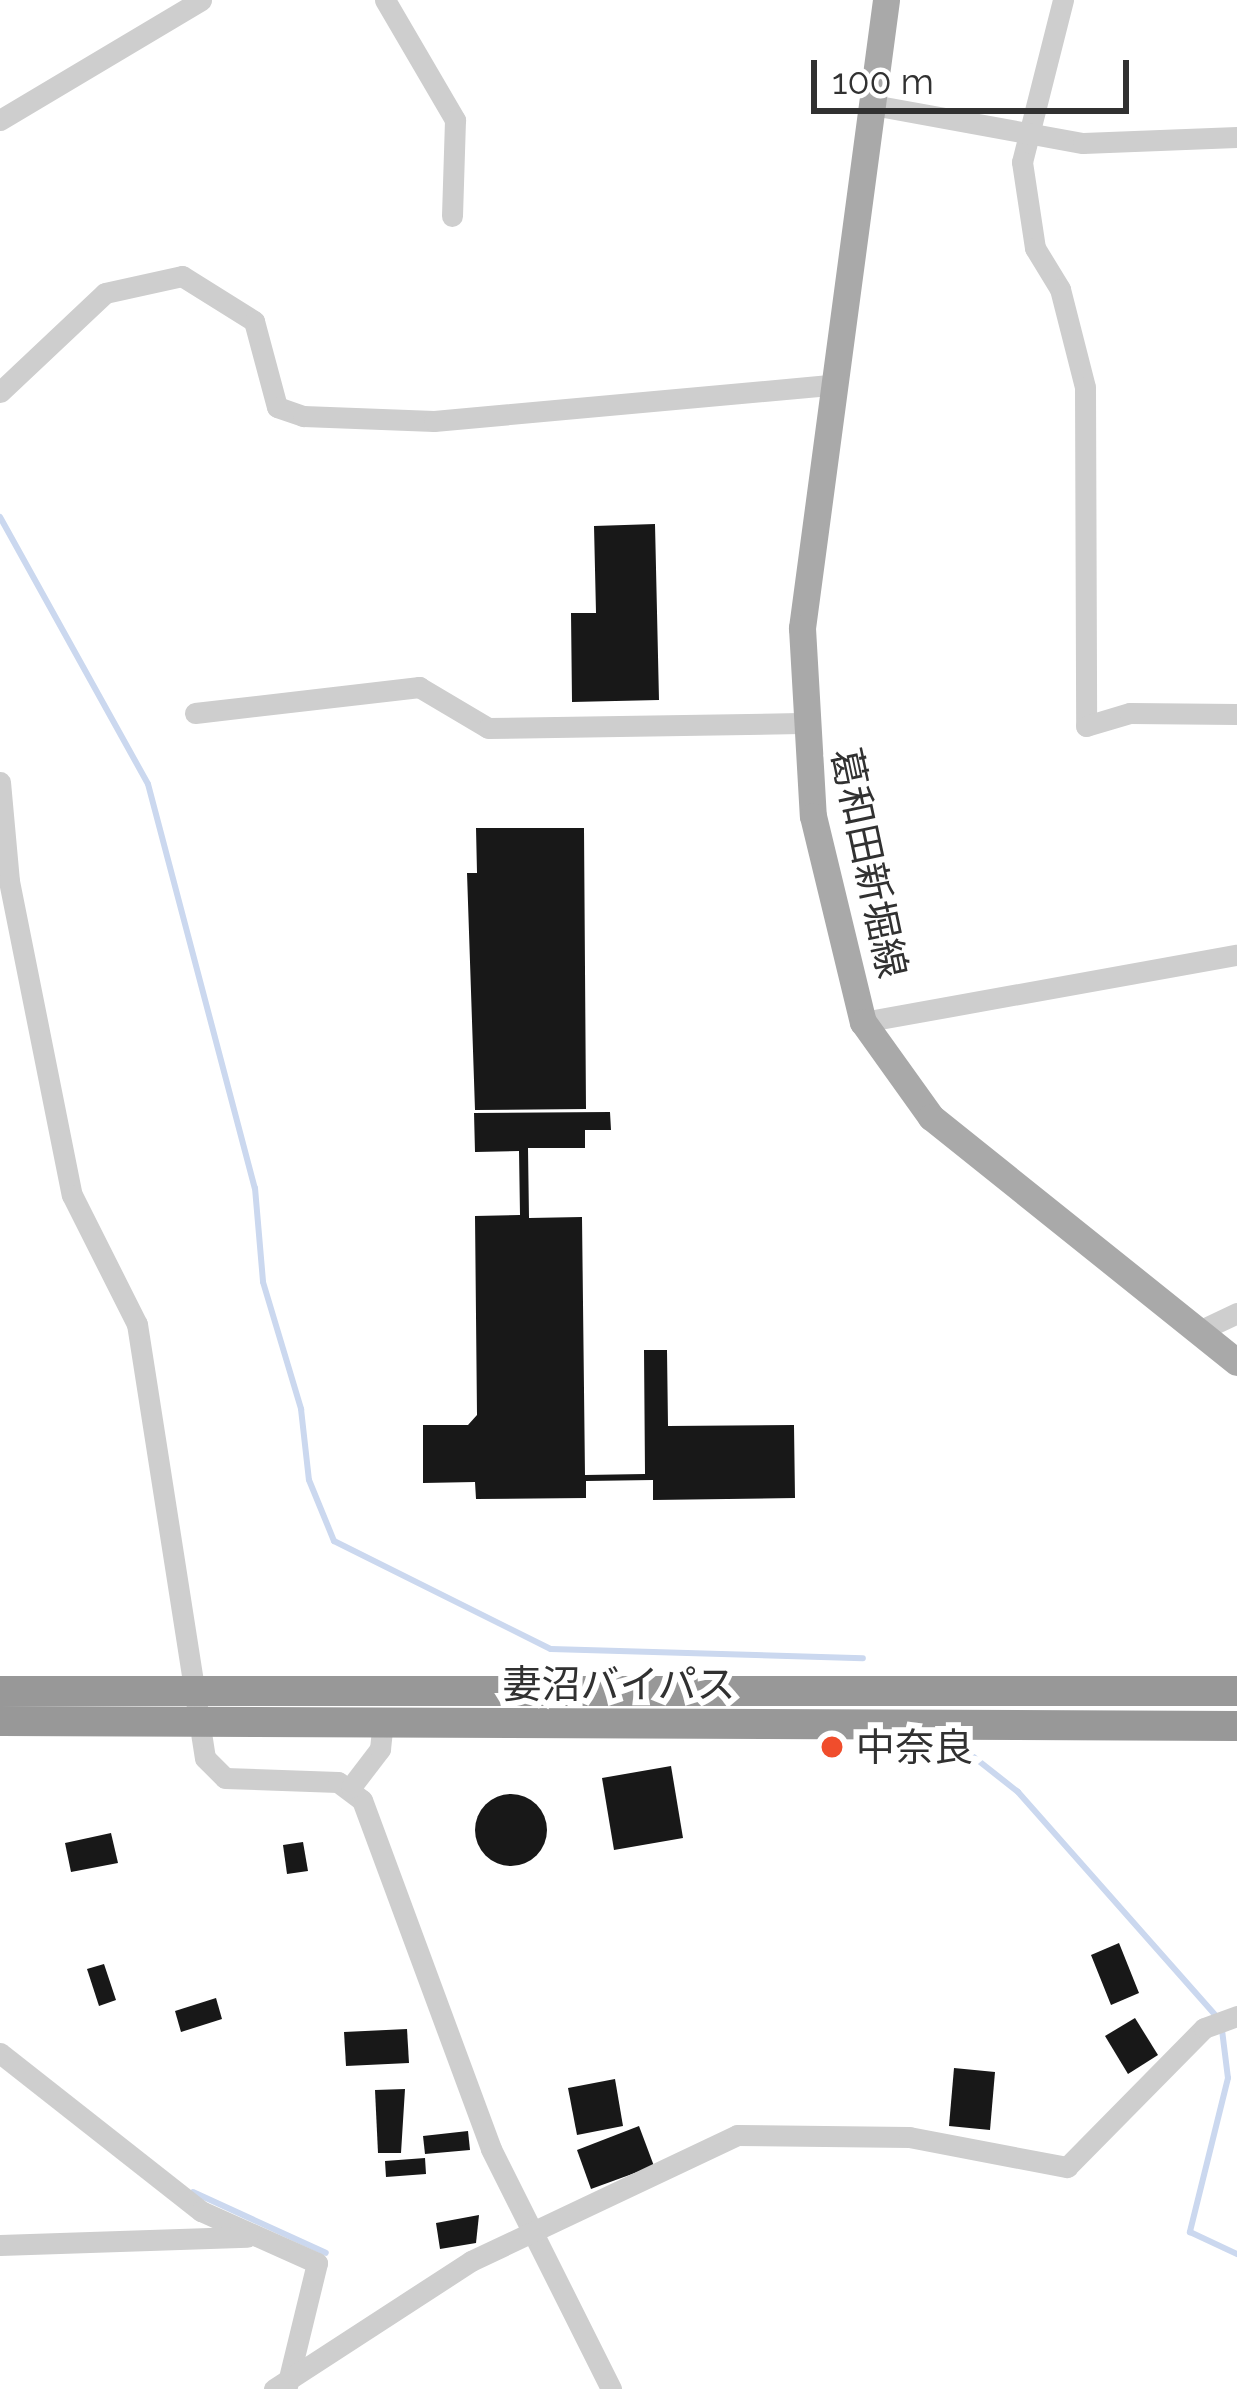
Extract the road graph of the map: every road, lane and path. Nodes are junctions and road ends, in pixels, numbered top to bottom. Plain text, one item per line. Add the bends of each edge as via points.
1 (201, 0) edge
2 (385, 0) edge
3 (886, 0) edge
4 (1063, 0) edge
5 (873, 105) junction
6 (0, 120) edge
7 (1024, 136) junction
8 (1237, 137) edge
9 (452, 216) dead end
10 (829, 385) junction
11 (0, 392) edge
12 (195, 713) dead end
13 (1236, 718) edge
14 (801, 723) junction
15 (0, 782) edge
16 (5, 881) edge
17 (1237, 955) edge
18 (863, 1022) junction
19 (1237, 1313) edge
20 (1198, 1331) junction
21 (1237, 1362) edge
22 (0, 1691) edge
23 (1237, 1691) edge
24 (200, 1707) junction
25 (0, 1721) edge
26 (383, 1721) junction
27 (1237, 1726) edge
28 (351, 1787) junction
29 (1235, 2017) edge
30 (0, 2054) edge
31 (536, 2232) junction
32 (247, 2237) junction
33 (0, 2245) edge
34 (283, 2387) edge
35 (611, 2389) edge

1 - 6 street
2 - 9 street via 455,120
3 - 5 main road, 葛和田新堀線
4 - 7 street
5 - 7 street
5 - 10 main road, 葛和田新堀線
7 - 8 street
7 - 13 street via 1035,248 1060,289 1085,387 1086,726 1130,713
10 - 11 street via 434,421 303,416 277,407 254,321 182,276 105,292
10 - 14 main road, 葛和田新堀線 via 806,562
12 - 14 street via 419,687 488,728
14 - 18 main road, 葛和田新堀線
15 - 16 street
16 - 24 street via 72,1195 137,1324
17 - 18 street
18 - 20 main road, 葛和田新堀線 via 931,1117
19 - 20 street
20 - 21 main road, 葛和田新堀線
22 - 24 highway, 妻沼バイパス
23 - 24 highway, 妻沼バイパス
24 - 25 highway, 妻沼バイパス
24 - 26 highway, 妻沼バイパス
24 - 28 street via 215,1774
26 - 27 highway, 妻沼バイパス
26 - 28 street via 380,1749
28 - 31 street via 485,2135
29 - 31 street via 1206,2028 1066,2167 908,2138 737,2135
30 - 32 street
31 - 34 street via 471,2261
31 - 35 street
32 - 33 street
32 - 34 street via 317,2263

